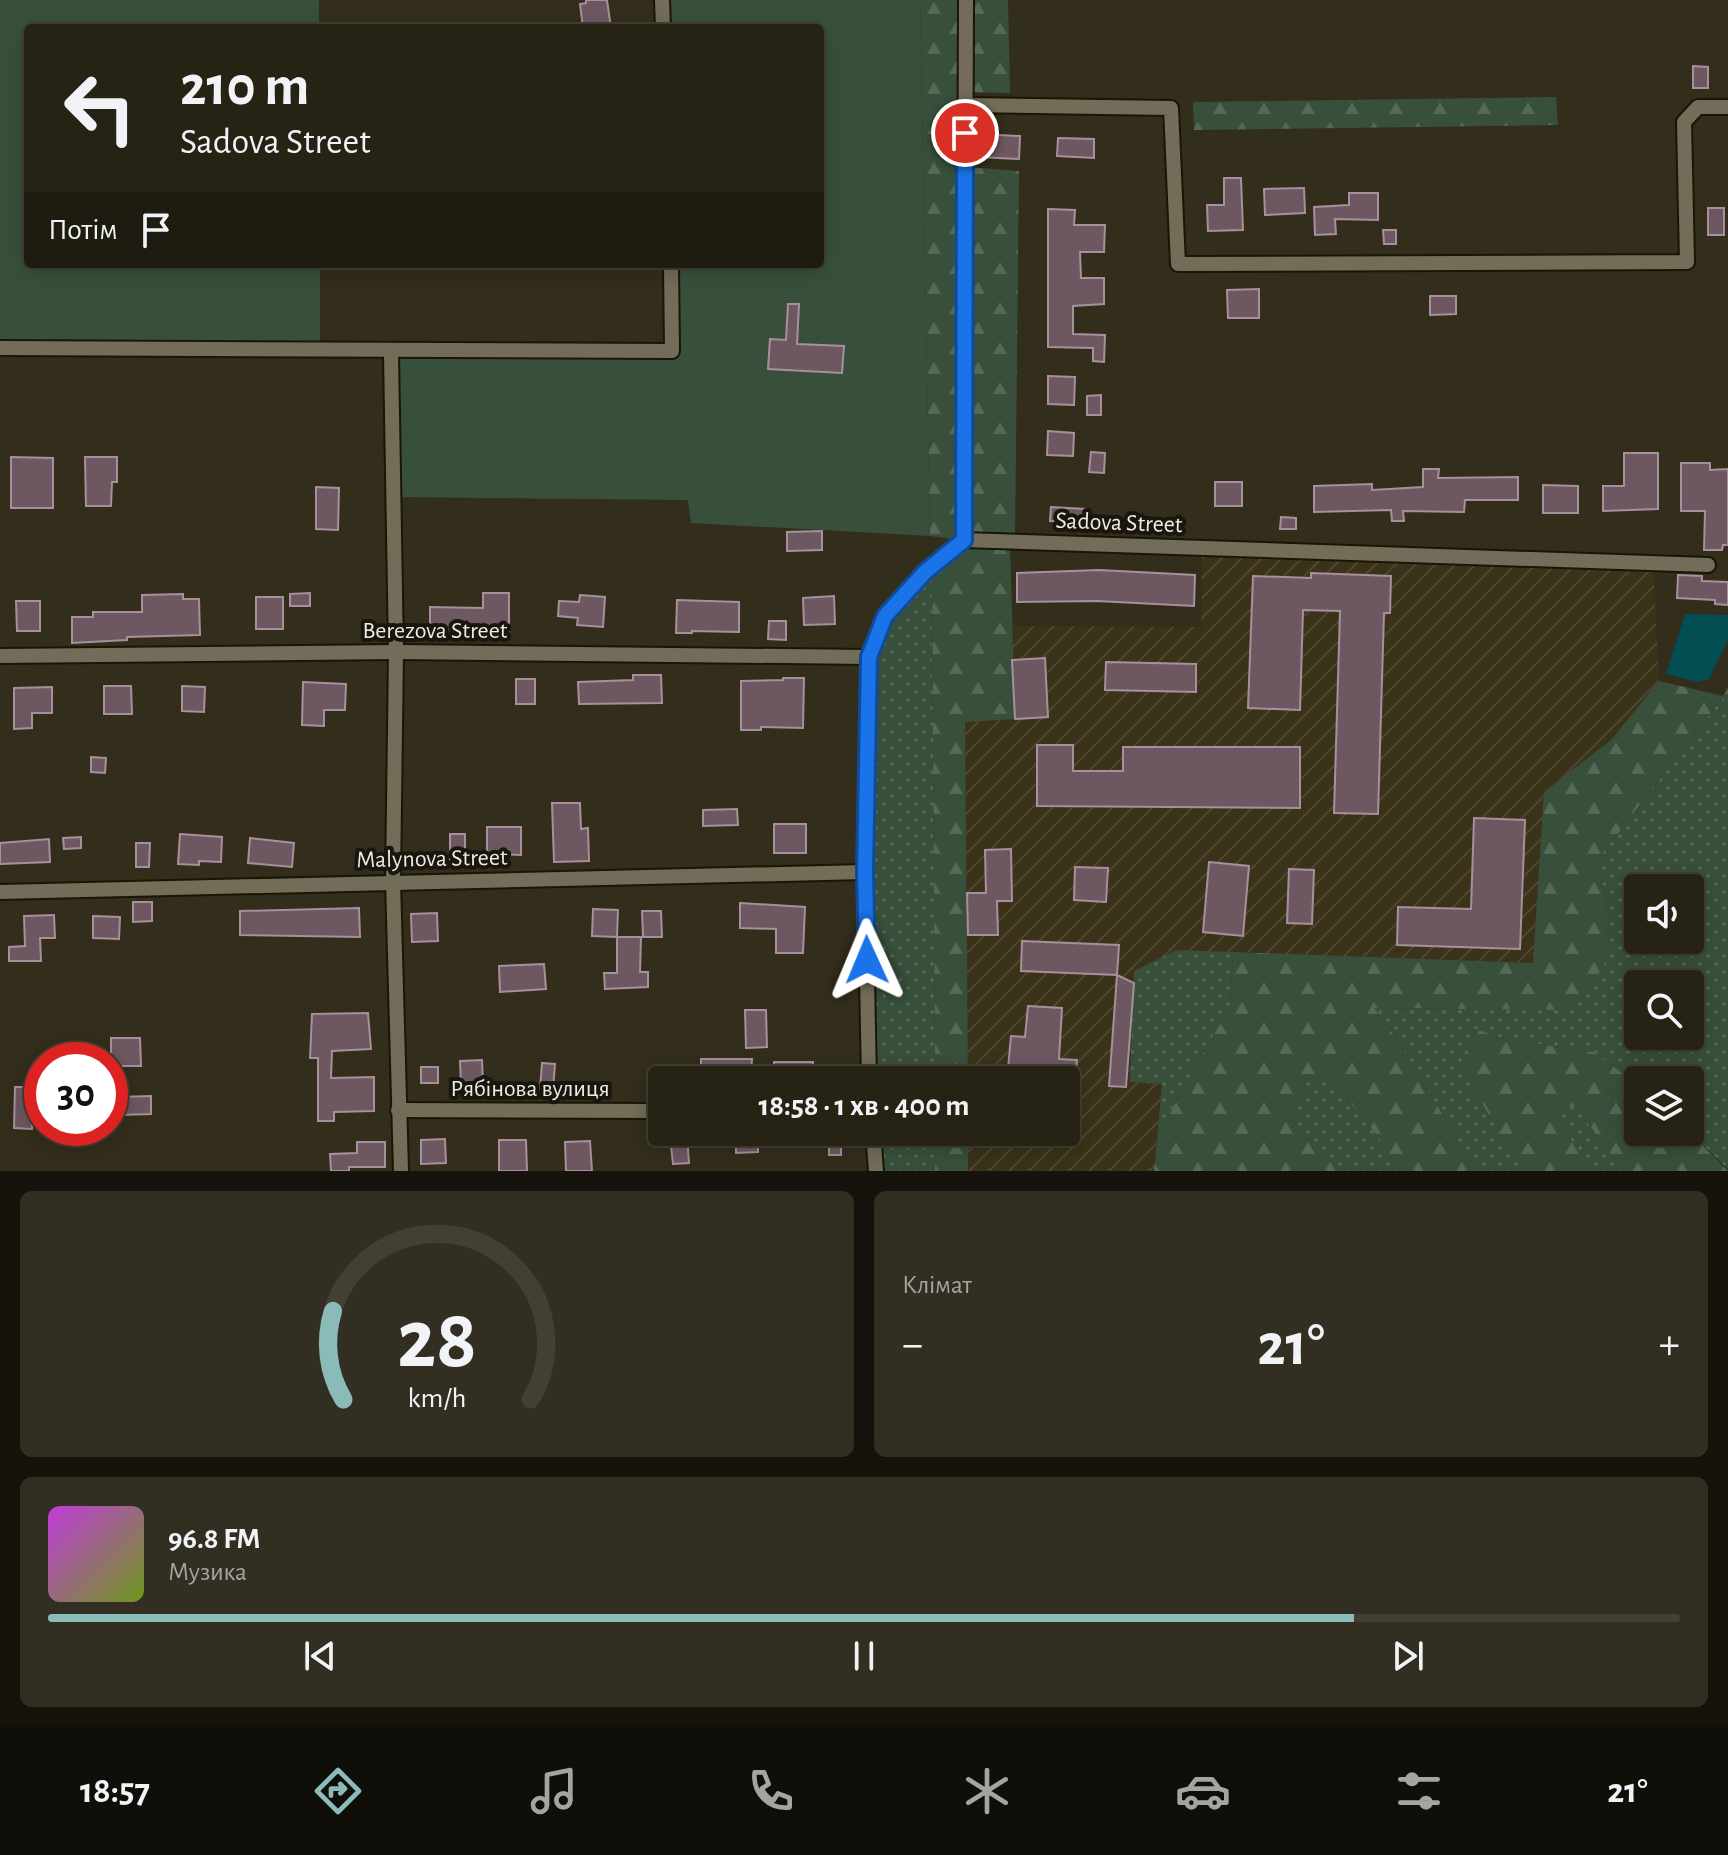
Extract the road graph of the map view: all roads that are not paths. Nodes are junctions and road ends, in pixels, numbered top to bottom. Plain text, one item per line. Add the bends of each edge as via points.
1 (662, 0) edge
2 (966, 0) edge
3 (663, 24) edge
4 (965, 105) junction
5 (1728, 107) edge
6 (671, 268) edge
7 (0, 348) edge
8 (391, 354) dead end
9 (964, 540) junction
10 (1708, 565) dead end
11 (396, 652) junction
12 (0, 656) edge
13 (869, 657) junction
14 (865, 872) junction
15 (393, 881) junction
16 (0, 892) edge
17 (869, 1066) edge
18 (398, 1110) junction
19 (648, 1111) edge
20 (874, 1146) edge
21 (401, 1171) edge
22 (876, 1171) edge

1 - 3 street
2 - 4 street
4 - 5 street via 1171,108 1178,264 1687,262 1684,122 1698,107
4 - 9 street
6 - 7 street via 672,351
8 - 11 street
9 - 10 street, Sadova Street
9 - 13 street via 885,616
11 - 12 street, Berezova Street
11 - 13 street, Berezova Street
11 - 15 street
13 - 14 street
14 - 15 street, Malynova Street
14 - 17 street
15 - 16 street, Malynova Street
15 - 18 street
18 - 19 street, Рябінова вулиця
18 - 21 street
20 - 22 street

